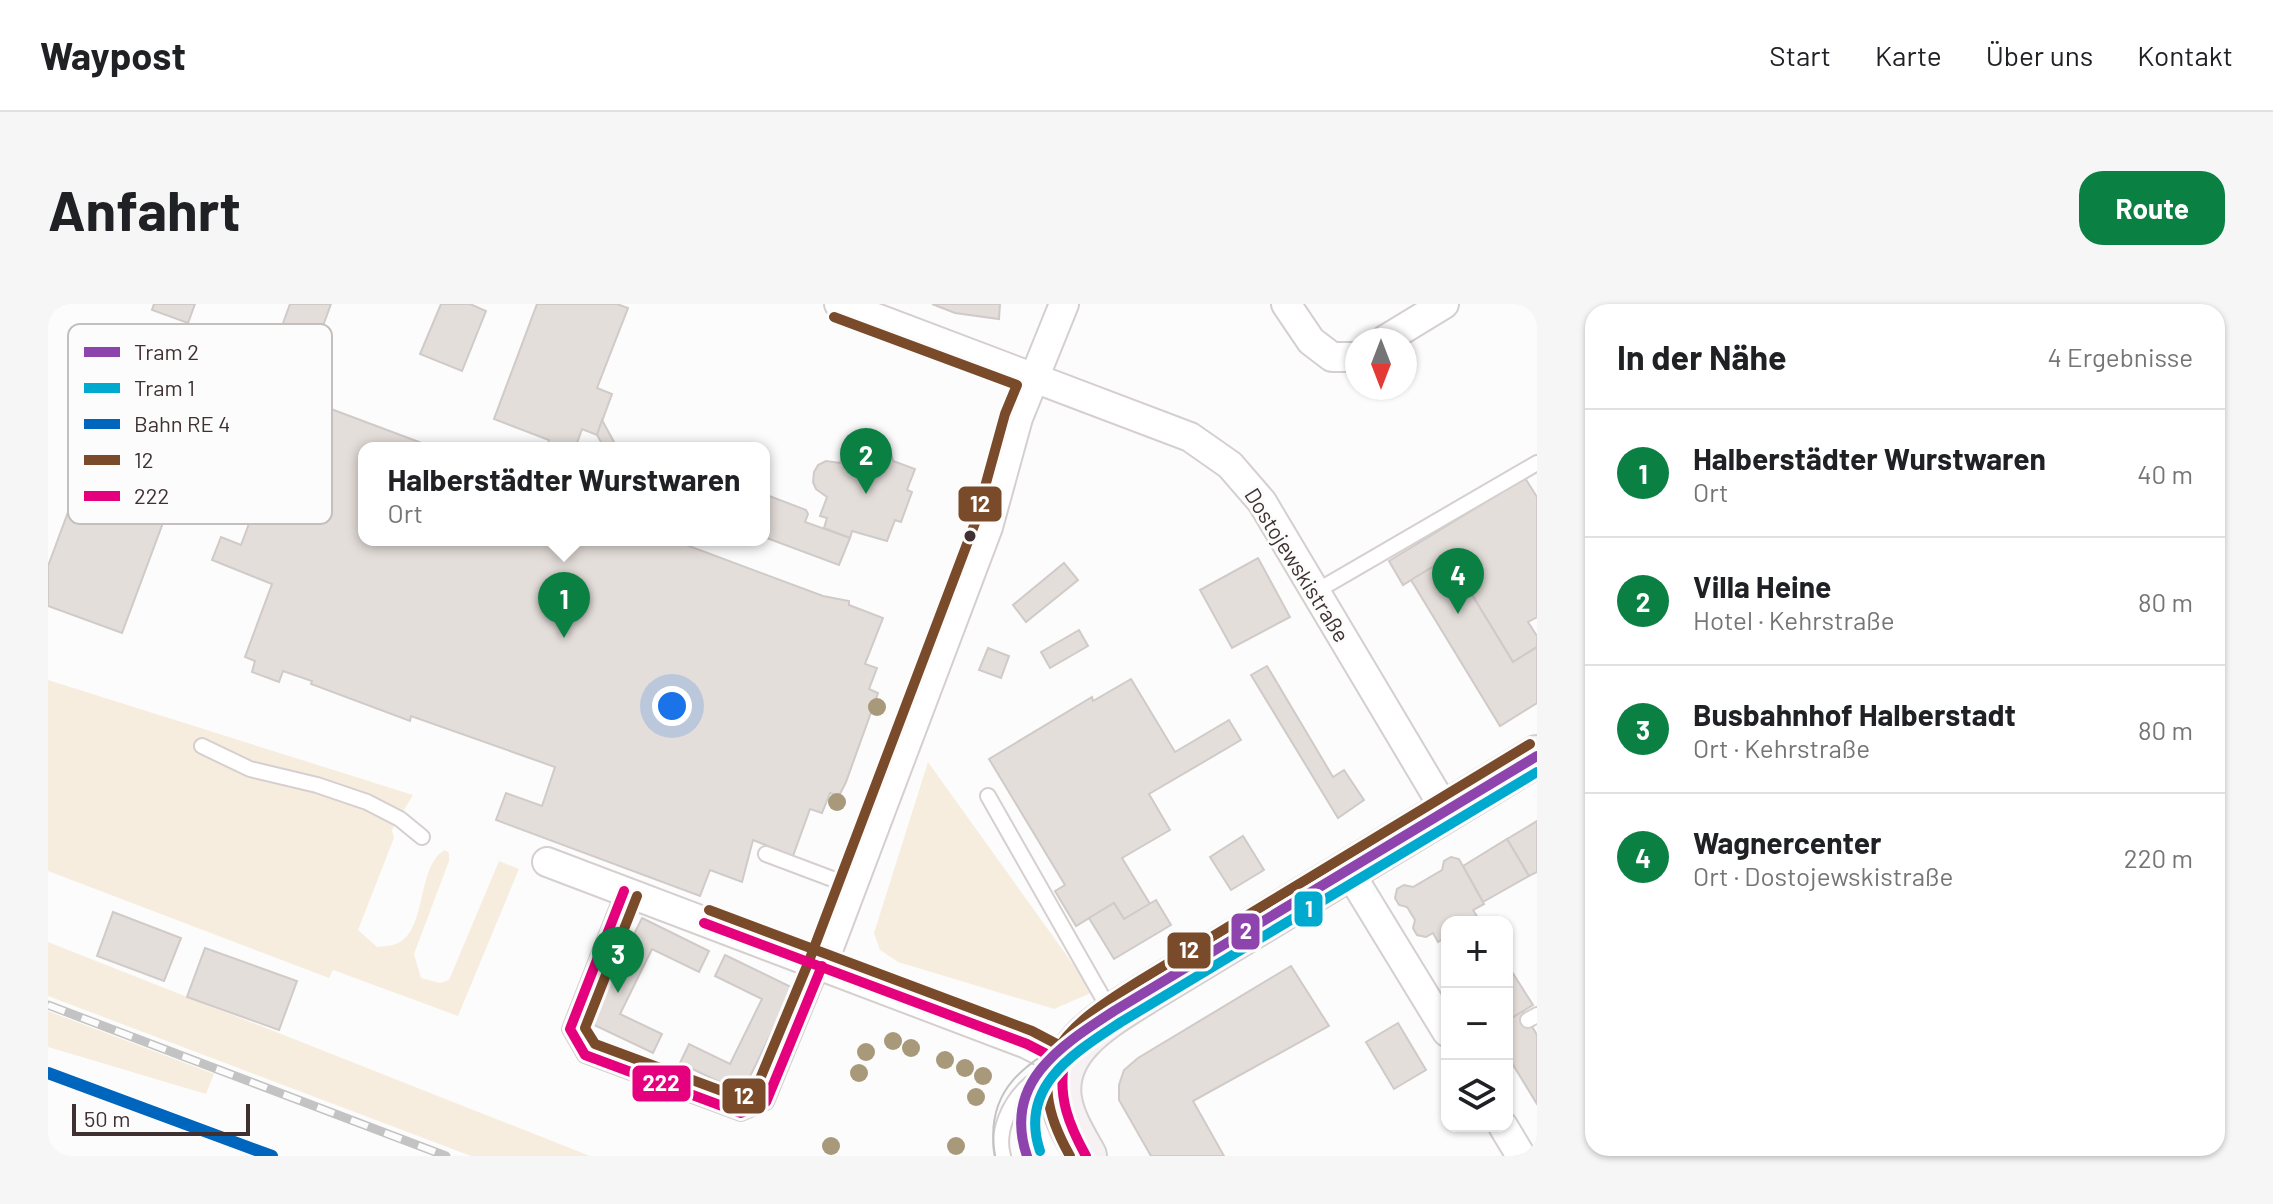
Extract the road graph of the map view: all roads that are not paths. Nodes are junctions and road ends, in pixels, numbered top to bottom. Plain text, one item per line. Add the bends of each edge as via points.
1 (839, 304) edge
2 (1064, 304) edge
3 (1286, 304) edge
4 (1444, 304) edge
5 (1405, 328) edge
6 (1345, 357) edge
7 (1035, 377) junction
8 (1537, 463) edge
9 (1315, 592) junction
10 (202, 746) dead end
11 (1537, 756) edge
12 (988, 796) dead end
13 (1446, 811) junction
14 (422, 837) dead end
15 (766, 854) dead end
16 (547, 862) dead end
17 (1348, 870) junction
18 (851, 886) junction
19 (624, 891) junction
20 (822, 966) junction
21 (1112, 1014) junction
22 (1441, 1022) edge
23 (1064, 1063) junction
24 (1507, 1132) edge
25 (1003, 1156) edge
26 (1086, 1156) edge
27 (1521, 1156) edge

1 - 7 street, Dostojewskistraße
2 - 7 street
3 - 6 street via 1311,341 1332,357
4 - 5 street
7 - 9 street, Dostojewskistraße via 1190,437 1230,465 1262,502
7 - 18 street via 988,527
8 - 9 lane
9 - 13 street, Dostojewskistraße
10 - 14 lane via 250,769 367,802
11 - 13 street
12 - 21 lane
13 - 17 street
15 - 18 lane
16 - 19 street
17 - 21 street
17 - 22 street
18 - 20 street
19 - 20 street
19 - 20 lane via 570,1029 585,1055 660,1085 741,1113 766,1102
20 - 23 street
21 - 23 street
23 - 25 lane via 1029,1085 1007,1114
23 - 26 street via 1061,1099
24 - 27 street

